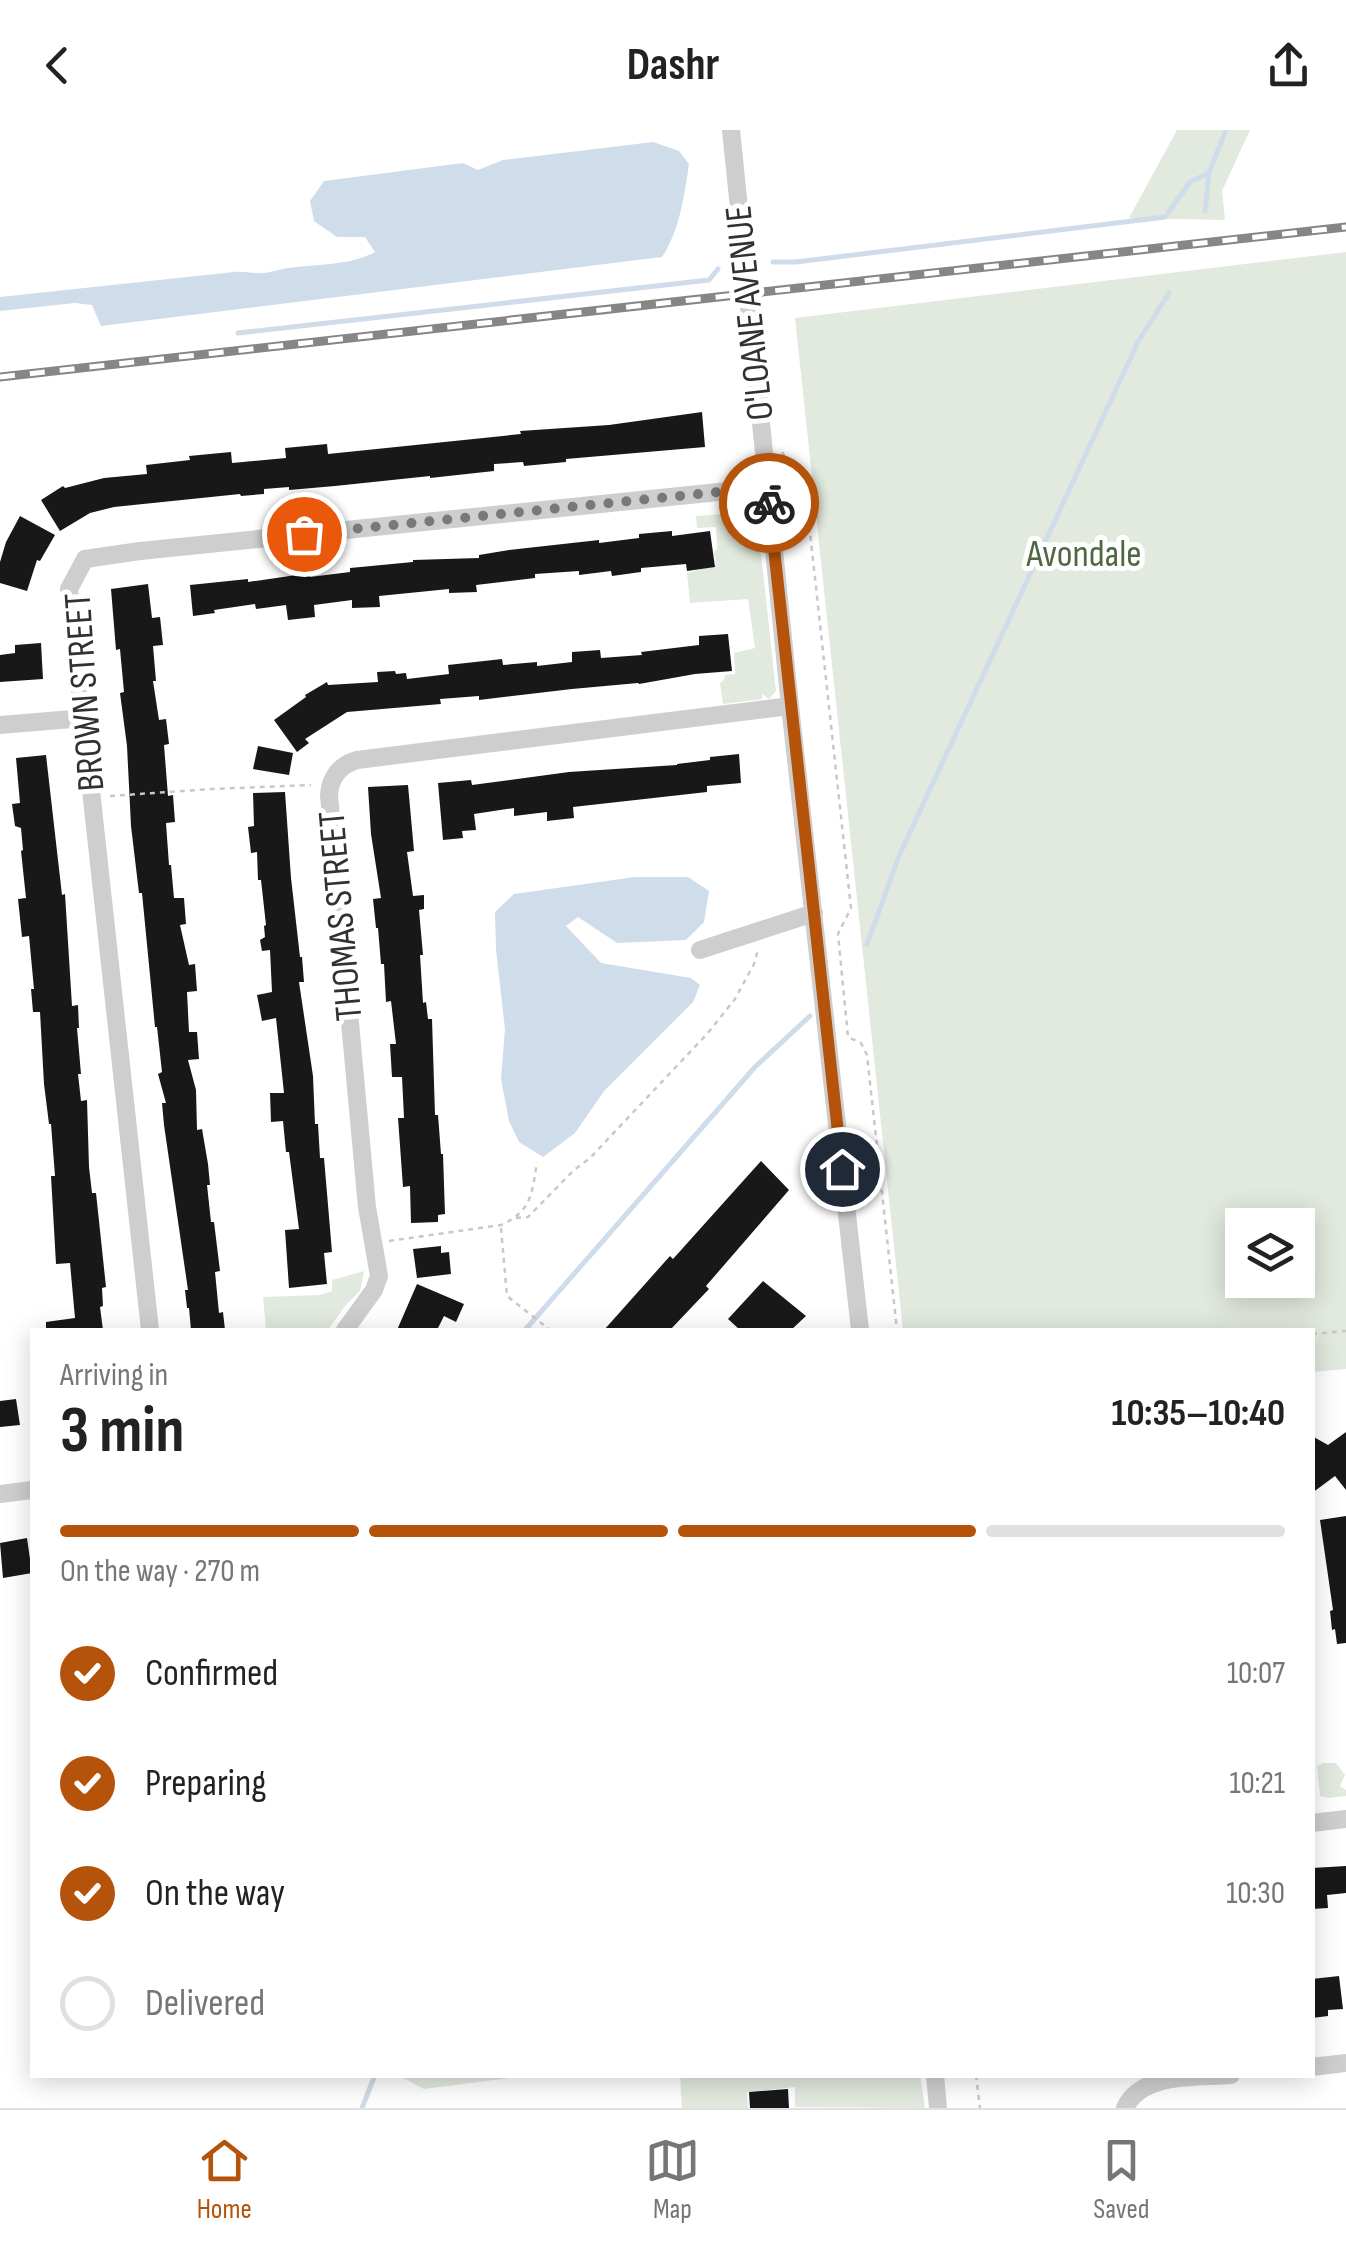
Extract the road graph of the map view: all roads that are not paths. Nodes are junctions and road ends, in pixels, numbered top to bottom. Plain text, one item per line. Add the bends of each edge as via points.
1 (731, 130) edge
2 (768, 487) junction
3 (790, 706) junction
4 (84, 718) junction
5 (0, 725) edge
6 (814, 914) junction
7 (700, 950) dead end
8 (150, 1328) edge
9 (346, 1328) edge
10 (860, 1328) edge
11 (30, 1490) edge
12 (0, 1494) edge
13 (1346, 1819) edge
14 (1315, 1823) edge
15 (1346, 2064) edge
16 (1315, 2067) edge
17 (935, 2078) edge
18 (1201, 2078) edge
19 (938, 2108) edge
20 (1125, 2108) edge

1 - 2 street, O'LOANE AVENUE
2 - 3 street, O'LOANE AVENUE
2 - 4 street, BROWN STREET via 85,560 69,588
3 - 6 street, O'LOANE AVENUE
3 - 9 street, THOMAS STREET via 342,767 329,795 380,1276
4 - 5 street
4 - 8 street, BROWN STREET
6 - 7 street
6 - 10 street, O'LOANE AVENUE
11 - 12 street
13 - 14 street
15 - 16 street
17 - 19 street
18 - 20 street via 1151,2083 1136,2090

